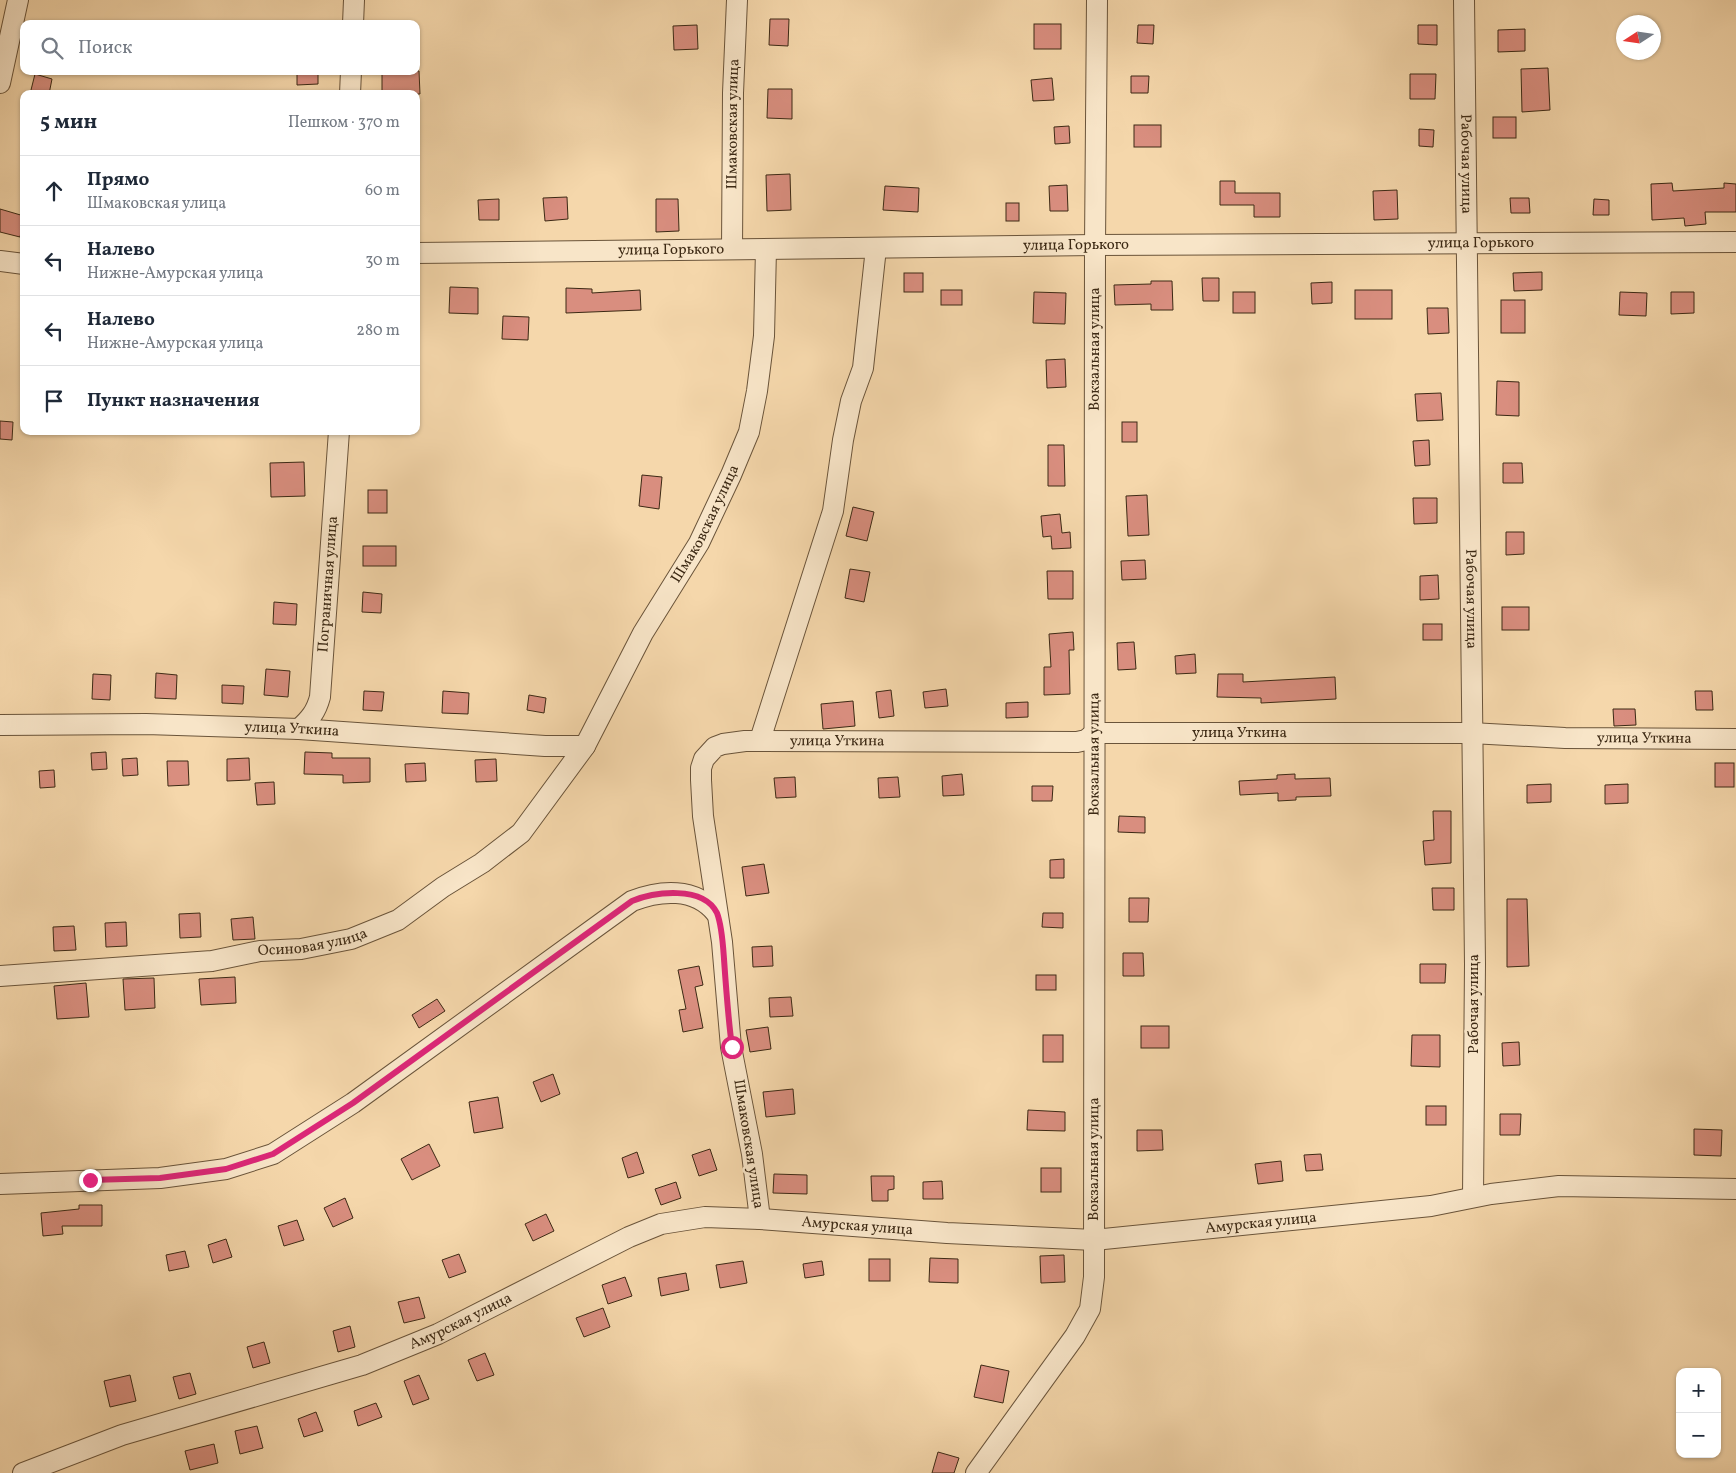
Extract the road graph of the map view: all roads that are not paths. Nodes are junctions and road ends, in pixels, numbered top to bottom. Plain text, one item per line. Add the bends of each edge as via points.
1 (18, 0) edge
2 (354, 0) edge
3 (737, 0) edge
4 (1097, 0) edge
5 (1464, 0) edge
6 (353, 20) edge
7 (351, 75) edge
8 (0, 84) edge
9 (350, 90) edge
10 (1736, 242) edge
11 (1468, 244) junction
12 (1095, 245) junction
13 (876, 248) junction
14 (732, 249) junction
15 (766, 249) junction
16 (420, 253) edge
17 (0, 261) edge
18 (20, 264) edge
19 (339, 435) edge
20 (0, 725) edge
21 (299, 729) junction
22 (1094, 733) junction
23 (1471, 733) junction
24 (1736, 739) edge
25 (752, 740) junction
26 (585, 746) junction
27 (566, 772) joint
28 (716, 913) junction
29 (0, 976) edge
30 (0, 1184) edge
31 (1736, 1189) edge
32 (1473, 1197) junction
33 (760, 1219) junction
34 (1094, 1240) junction
35 (23, 1473) edge
36 (976, 1473) edge

1 - 8 street
2 - 6 street
3 - 14 street, Шмаковская улица
4 - 12 street, Вокзальная улица
5 - 11 street, Рабочая улица
7 - 9 street
10 - 11 street, улица Горького
11 - 12 street, улица Горького
11 - 23 street, Рабочая улица
12 - 13 street, улица Горького
12 - 22 street, Вокзальная улица
13 - 15 street, улица Горького
13 - 25 street via 863,368 851,401 843,440 834,511
14 - 15 street, улица Горького
14 - 16 street, улица Горького
15 - 26 street, Шмаковская улица via 764,336 749,432 699,543 643,632
17 - 18 street
19 - 21 street, Пограничная улица via 320,697 312,717
20 - 21 street, улица Уткина via 146,724
21 - 26 street, улица Уткина
22 - 23 street, улица Уткина
22 - 25 street, улица Уткина via 1077,742
22 - 34 street, Вокзальная улица
23 - 24 street, улица Уткина via 1566,738
23 - 32 street, Рабочая улица via 1475,964
25 - 28 street, Шмаковская улица via 715,748 704,759 701,768
26 - 27 street, Шмаковская улица
27 - 29 street, Осиновая улица via 521,833 482,864 398,920 351,939 212,960
28 - 30 street via 701,899 677,893 654,893 632,901 353,1103 273,1154 226,1169 160,1178
28 - 33 street, Шмаковская улица via 722,942 732,1047 752,1154
31 - 32 street, Амурская улица via 1559,1186
32 - 34 street, Амурская улица via 1412,1208
33 - 34 street, Амурская улица
33 - 35 street, Амурская улица via 705,1217 661,1224 628,1237 438,1334 362,1366 122,1435
34 - 36 street, Вокзальная улица via 1090,1309 1075,1336

